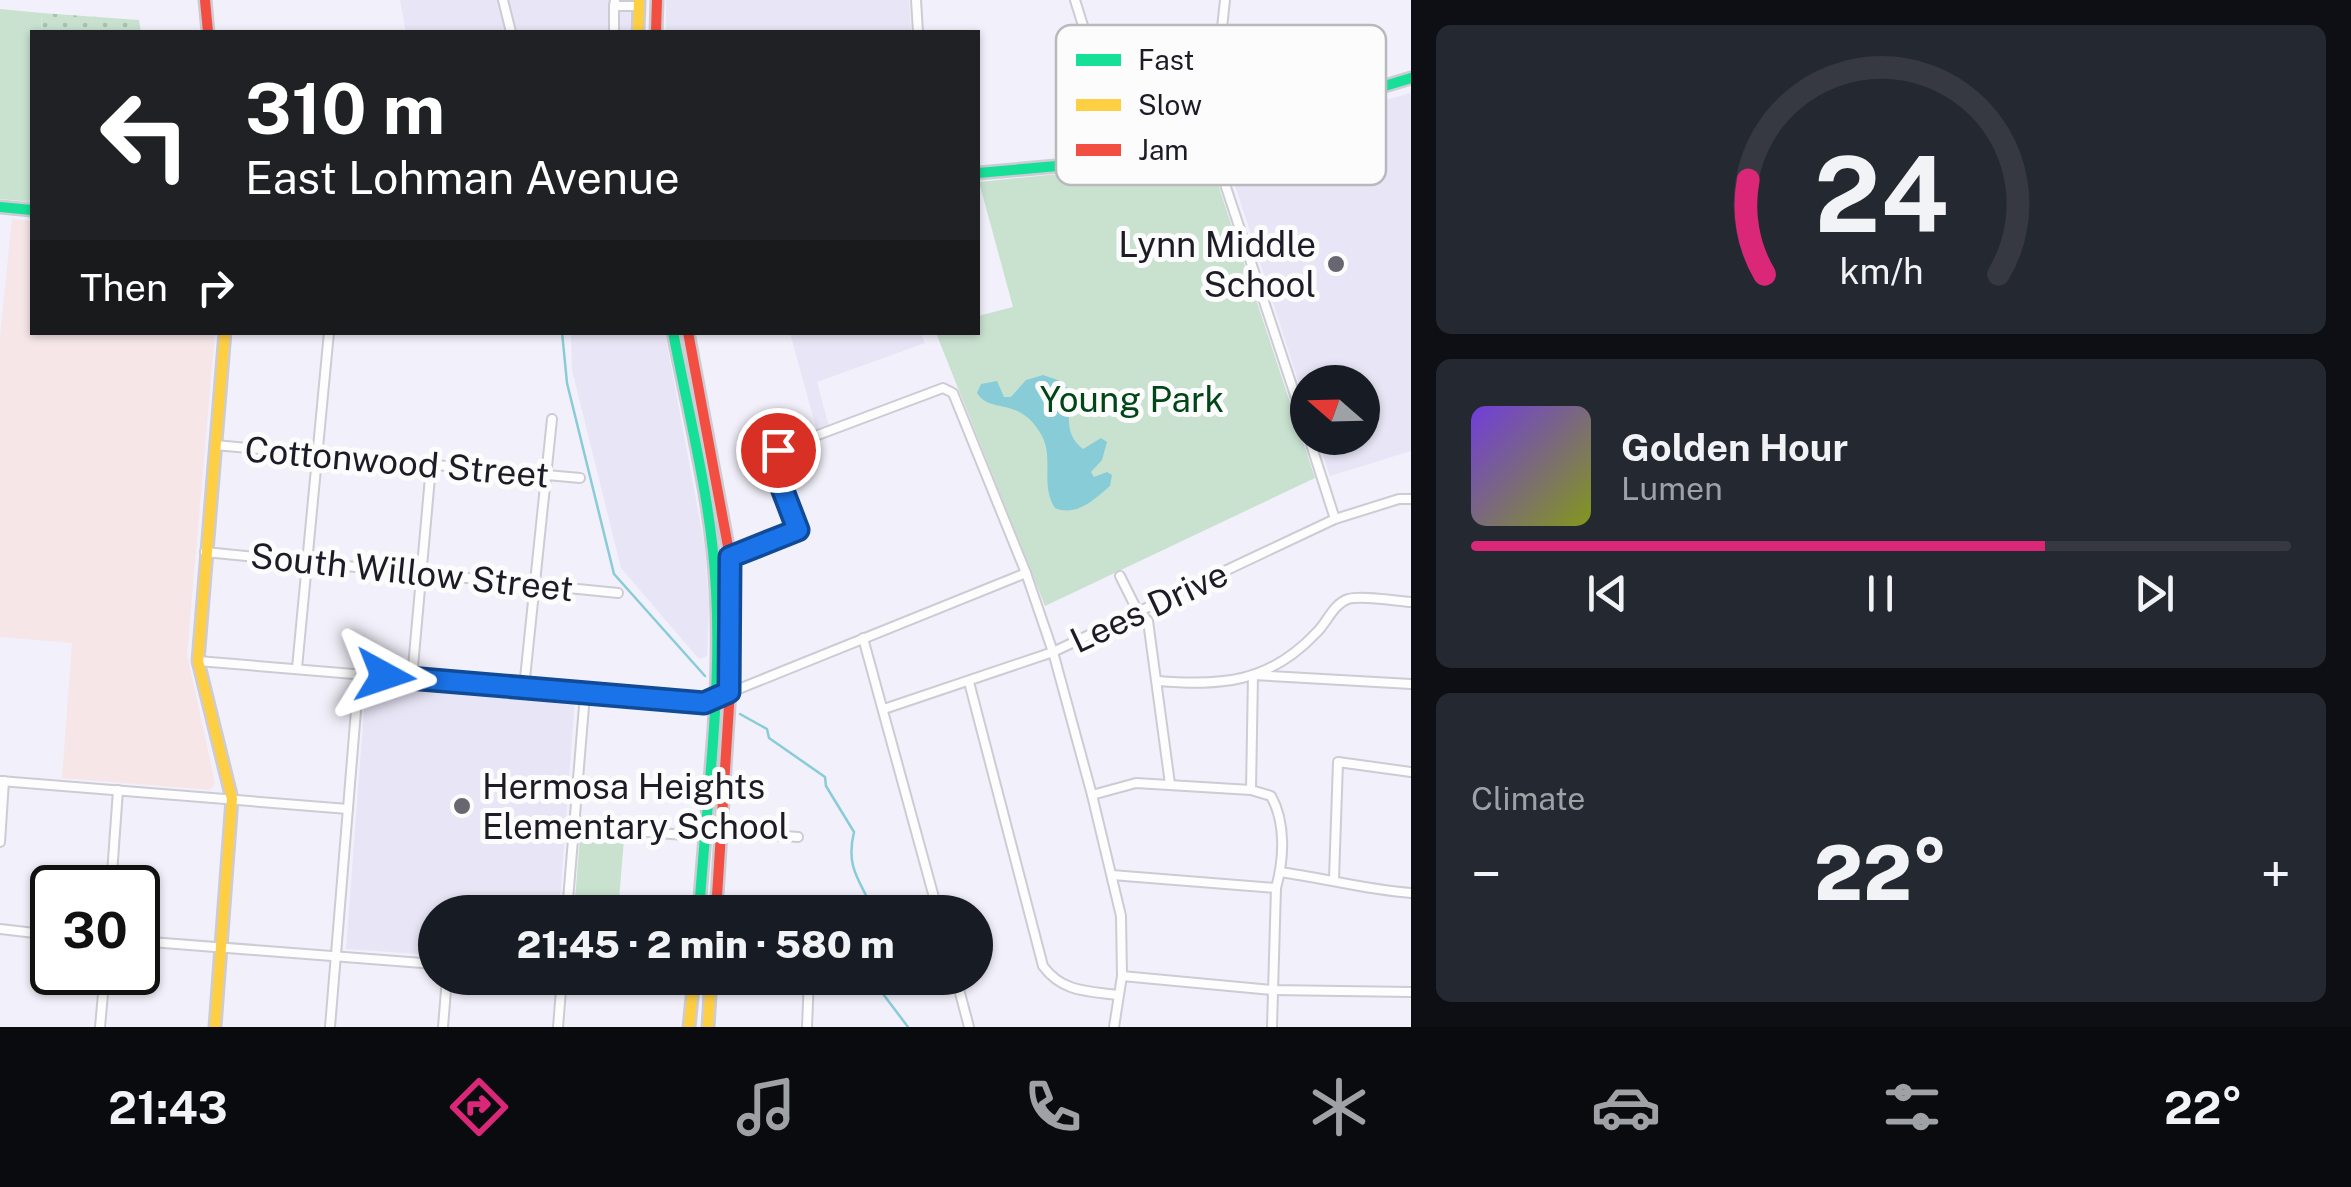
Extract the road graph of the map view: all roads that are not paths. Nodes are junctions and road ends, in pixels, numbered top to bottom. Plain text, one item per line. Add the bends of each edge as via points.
1 (205, 0) edge
2 (503, 0) edge
3 (916, 0) edge
4 (1074, 0) edge
5 (1225, 0) edge
6 (614, 3) edge
7 (639, 3) edge
8 (657, 4) edge
9 (1082, 25) edge
10 (1222, 25) edge
11 (208, 30) edge
12 (511, 30) edge
13 (614, 30) edge
14 (638, 30) edge
15 (656, 30) edge
16 (918, 30) edge
17 (1411, 78) edge
18 (1386, 86) edge
19 (1056, 166) edge
20 (980, 173) edge
21 (1225, 185) edge
22 (0, 207) edge
23 (30, 210) edge
24 (225, 335) edge
25 (329, 335) edge
26 (674, 335) edge
27 (689, 335) edge
28 (1290, 382) edge
29 (552, 419) dead end
30 (215, 445) junction
31 (317, 454) junction
32 (1314, 455) edge
33 (431, 466) junction
34 (545, 475) junction
35 (580, 478) dead end
36 (1411, 499) edge
37 (1336, 518) junction
38 (205, 552) junction
39 (730, 557) junction
40 (307, 562) junction
41 (1026, 573) junction
42 (420, 574) junction
43 (1120, 576) dead end
44 (535, 584) junction
45 (618, 592) dead end
46 (1411, 602) edge
47 (1138, 612) junction
48 (863, 638) junction
49 (1054, 652) junction
50 (198, 661) junction
51 (297, 668) junction
52 (359, 674) junction
53 (1253, 676) junction
54 (412, 678) junction
55 (1158, 680) junction
56 (969, 682) junction
57 (1411, 684) edge
58 (524, 688) junction
59 (729, 692) junction
60 (585, 694) junction
61 (709, 701) junction
62 (884, 709) junction
63 (1411, 772) edge
64 (2, 781) edge
65 (1170, 784) junction
66 (118, 790) junction
67 (1251, 790) junction
68 (1092, 795) junction
69 (232, 799) junction
70 (348, 809) junction
71 (574, 826) junction
72 (721, 835) junction
73 (705, 836) junction
74 (798, 837) dead end
75 (0, 842) edge
76 (113, 865) edge
77 (1280, 872) junction
78 (1112, 874) junction
79 (1334, 879) junction
80 (1276, 888) junction
81 (1411, 893) edge
82 (568, 895) edge
83 (700, 895) edge
84 (717, 895) edge
85 (933, 895) edge
86 (0, 929) edge
87 (30, 932) edge
88 (160, 943) edge
89 (220, 948) junction
90 (338, 955) junction
91 (418, 962) edge
92 (1122, 976) junction
93 (1272, 990) junction
94 (1411, 992) edge
95 (103, 995) edge
96 (446, 995) edge
97 (561, 995) edge
98 (692, 995) edge
99 (710, 995) edge
100 (809, 995) edge
101 (961, 995) edge
102 (1117, 995) junction
103 (100, 1027) edge
104 (215, 1027) edge
105 (330, 1027) edge
106 (443, 1027) edge
107 (558, 1027) edge
108 (689, 1027) edge
109 (708, 1027) edge
110 (808, 1027) edge
111 (969, 1027) edge
112 (1114, 1027) edge
113 (1272, 1027) edge

1 - 11 main road
2 - 12 street
3 - 16 street
4 - 9 street
5 - 10 street
6 - 7 street
6 - 13 street
7 - 8 main road
7 - 14 main road
8 - 15 main road
17 - 18 main road
19 - 20 main road
21 - 28 street
22 - 23 main road
24 - 30 main road
25 - 31 street
26 - 61 main road via 716,589
27 - 39 main road
29 - 34 street
30 - 31 street, Cottonwood Street
30 - 38 main road
31 - 33 street, Cottonwood Street
31 - 40 street
32 - 37 street
33 - 34 street, Cottonwood Street
33 - 42 street
34 - 35 street, Cottonwood Street
34 - 44 street
36 - 37 street, Lees Drive
37 - 47 street, Lees Drive
38 - 40 street, South Willow Street
38 - 50 main road
39 - 41 street via 798,530 772,462 778,450 943,388 953,393
39 - 59 main road
40 - 42 street, South Willow Street
40 - 51 street
41 - 48 street
41 - 49 street
42 - 44 street, South Willow Street
42 - 54 street
43 - 47 street
44 - 45 street, South Willow Street
44 - 58 street
46 - 53 street via 1349,599 1287,659
47 - 49 street, Lees Drive
47 - 55 street via 1148,620
48 - 59 street
48 - 62 street
49 - 56 street, Lees Drive
49 - 68 street
50 - 51 street
50 - 69 main road
51 - 52 street
52 - 54 street
52 - 70 street
53 - 55 street via 1210,685
53 - 57 street
53 - 67 street
54 - 58 street
55 - 65 street
56 - 62 street, Lees Drive
56 - 102 street via 1042,966 1071,989
58 - 60 street
59 - 61 street
59 - 72 main road
60 - 61 street
60 - 71 street
61 - 73 main road
62 - 85 street
63 - 79 street via 1338,762
64 - 66 street
64 - 75 street
65 - 67 street
65 - 68 street via 1136,782
66 - 69 street
66 - 76 street
67 - 77 street via 1271,796 1282,814
68 - 78 street
69 - 70 street
69 - 89 main road
70 - 90 street
71 - 73 street
71 - 82 street
72 - 73 street
72 - 74 street
72 - 84 main road
73 - 83 main road
77 - 79 street
77 - 80 street
78 - 80 street
78 - 92 street
79 - 81 street
80 - 93 street
86 - 87 street
88 - 89 street
89 - 90 street
89 - 104 main road
90 - 91 street
90 - 105 street
92 - 93 street
92 - 102 street
93 - 94 street
93 - 113 street
95 - 103 street
96 - 106 street
97 - 107 street
98 - 108 main road
99 - 109 main road
100 - 110 street
101 - 111 street
102 - 112 street

